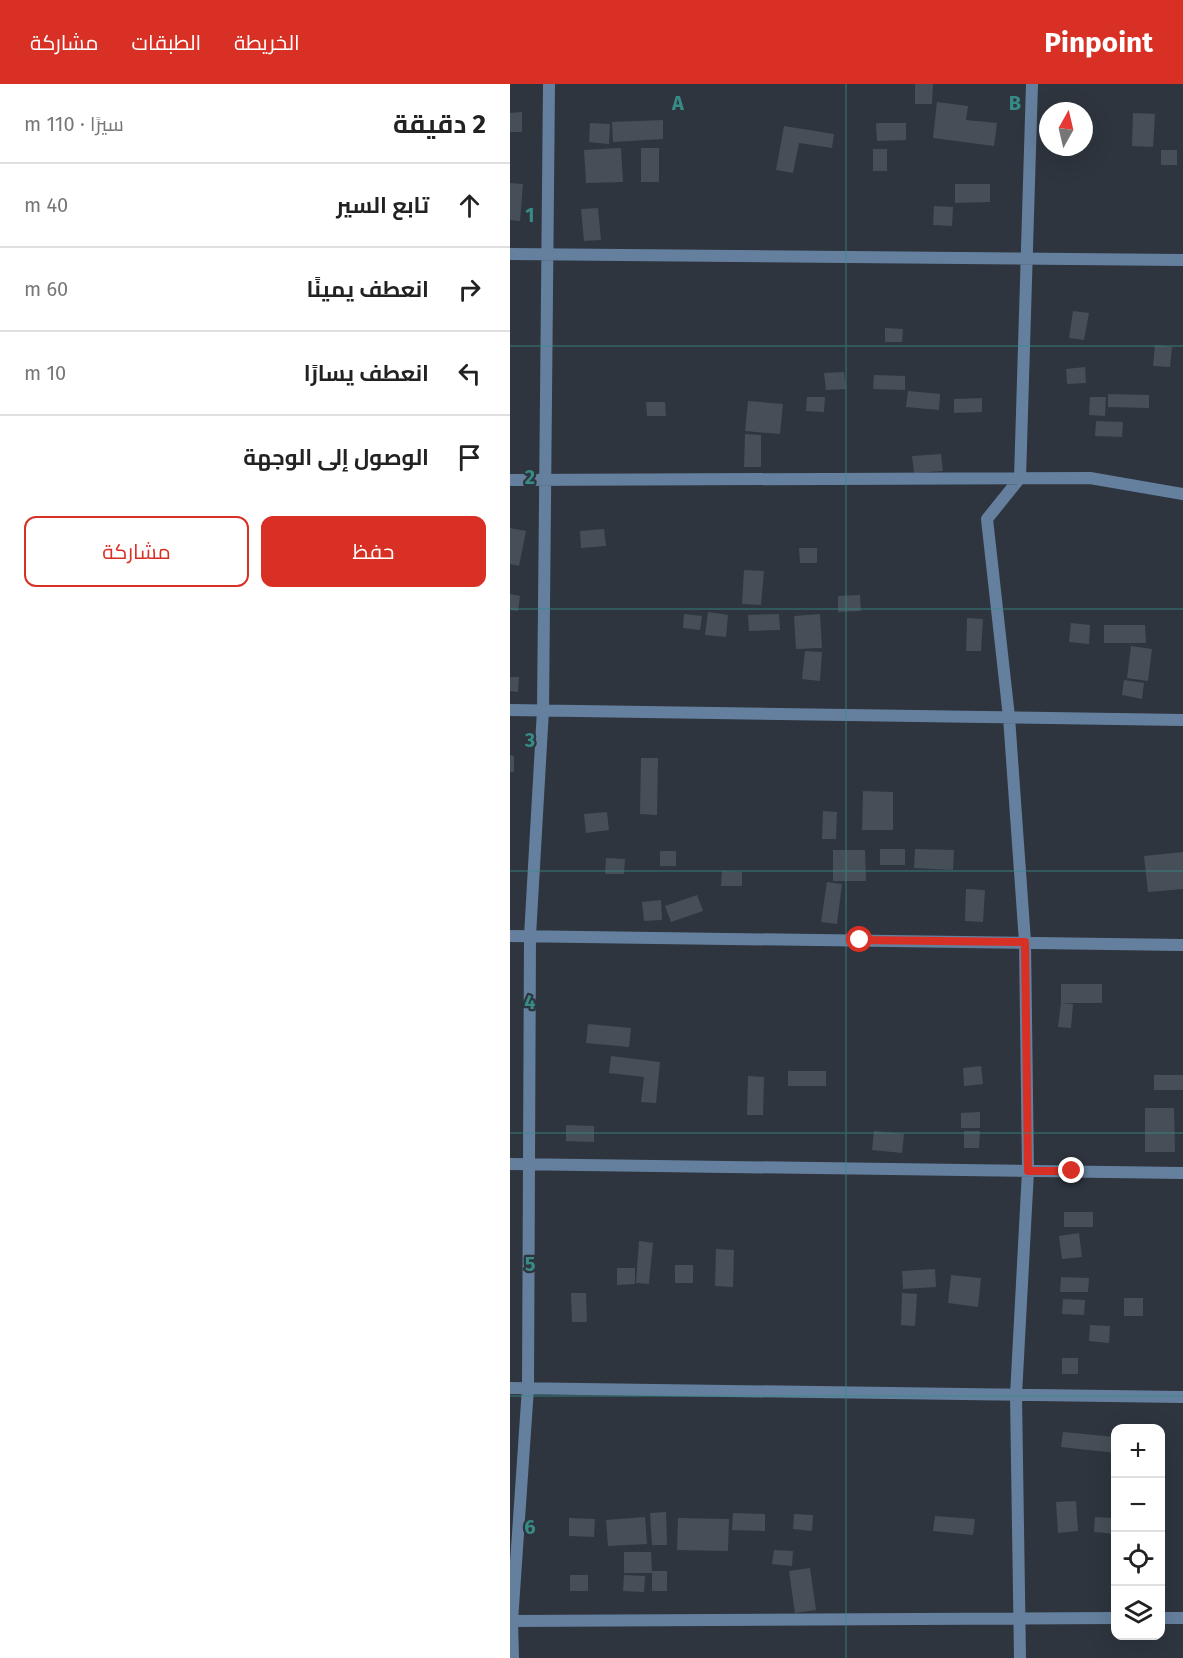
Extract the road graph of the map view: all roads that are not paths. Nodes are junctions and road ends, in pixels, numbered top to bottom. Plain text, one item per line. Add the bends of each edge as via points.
1 (549, 84) edge
2 (1032, 84) edge
3 (510, 254) edge
4 (547, 254) junction
5 (1026, 258) junction
6 (1183, 260) edge
7 (1020, 478) junction
8 (510, 480) edge
9 (547, 480) junction
10 (1183, 494) edge
11 (510, 710) edge
12 (543, 710) junction
13 (1009, 717) junction
14 (1183, 720) edge
15 (510, 936) edge
16 (530, 936) junction
17 (1025, 942) junction
18 (1183, 945) edge
19 (510, 1164) edge
20 (528, 1164) junction
21 (1028, 1171) junction
22 (1183, 1173) edge
23 (510, 1388) edge
24 (528, 1388) junction
25 (1016, 1395) junction
26 (1183, 1397) edge
27 (1021, 1618) junction
28 (1111, 1618) edge
29 (1165, 1618) edge
30 (1183, 1618) edge
31 (511, 1621) edge
32 (513, 1658) edge
33 (1020, 1658) edge

1 - 4 street
2 - 5 street
3 - 4 street
4 - 5 street
4 - 9 street
5 - 6 street
5 - 7 street
7 - 9 street
7 - 10 street via 1090,478
7 - 13 street via 987,519
8 - 9 street
9 - 12 street
11 - 12 street
12 - 13 street
12 - 16 street
13 - 14 street
13 - 17 street
15 - 16 street
16 - 17 street
16 - 20 street
17 - 18 street
17 - 21 street
19 - 20 street
20 - 21 street
20 - 24 street
21 - 22 street
21 - 25 street
23 - 24 street
24 - 25 street
24 - 31 street
25 - 26 street
25 - 27 street
27 - 28 street
27 - 31 street
27 - 33 street
29 - 30 street
31 - 32 street

